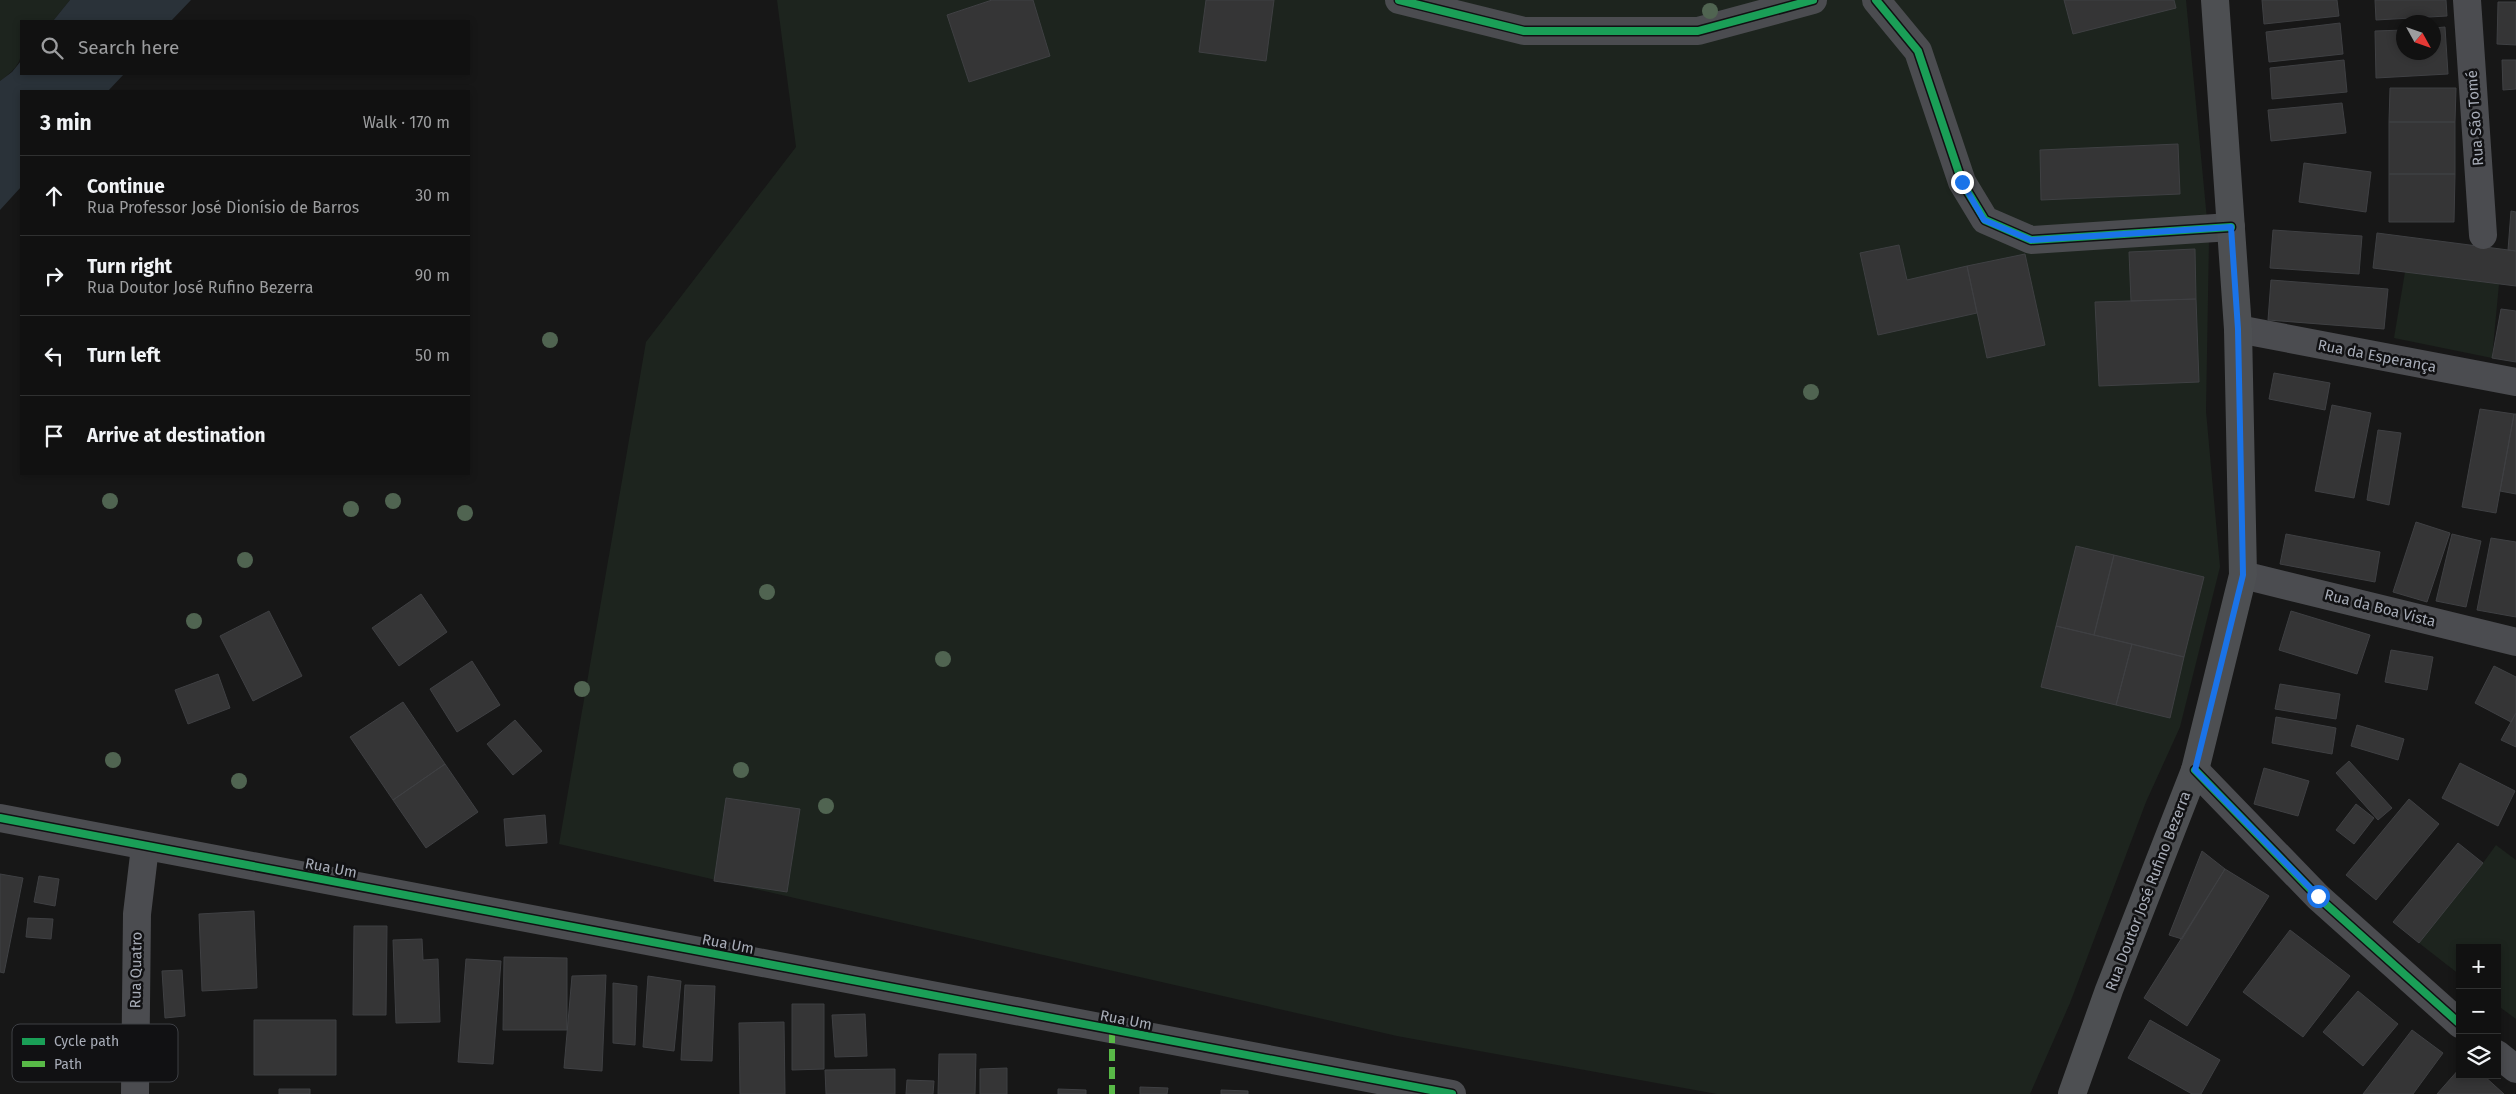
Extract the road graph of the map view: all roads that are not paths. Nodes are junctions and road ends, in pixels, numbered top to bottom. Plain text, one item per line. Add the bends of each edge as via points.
1 (1399, 0) edge
2 (1813, 0) edge
3 (1876, 0) edge
4 (2215, 0) edge
5 (2467, 0) edge
6 (2231, 227) junction
7 (2483, 235) dead end
8 (2238, 329) junction
9 (2516, 382) edge
10 (2243, 575) junction
11 (2516, 642) edge
12 (2195, 770) junction
13 (0, 818) edge
14 (145, 847) junction
15 (2456, 1020) edge
16 (135, 1024) edge
17 (2501, 1057) edge
18 (2516, 1069) edge
19 (1452, 1094) edge
20 (2072, 1094) edge

1 - 2 street via 1524,31 1698,31
3 - 6 street via 1918,52 1962,182 1984,220 2031,240
4 - 6 main road, Rua Doutor José Rufino Bezerra
5 - 7 street, Rua São Tomé
6 - 8 main road, Rua Doutor José Rufino Bezerra
8 - 9 street, Rua da Esperança
8 - 10 main road, Rua Doutor José Rufino Bezerra
10 - 11 street, Rua da Boa Vista
10 - 12 main road, Rua Doutor José Rufino Bezerra
12 - 15 street via 2318,896
12 - 20 main road, Rua Doutor José Rufino Bezerra
13 - 14 street, Rua Um
14 - 16 street, Rua Quatro via 137,914
14 - 19 street, Rua Um
17 - 18 street

